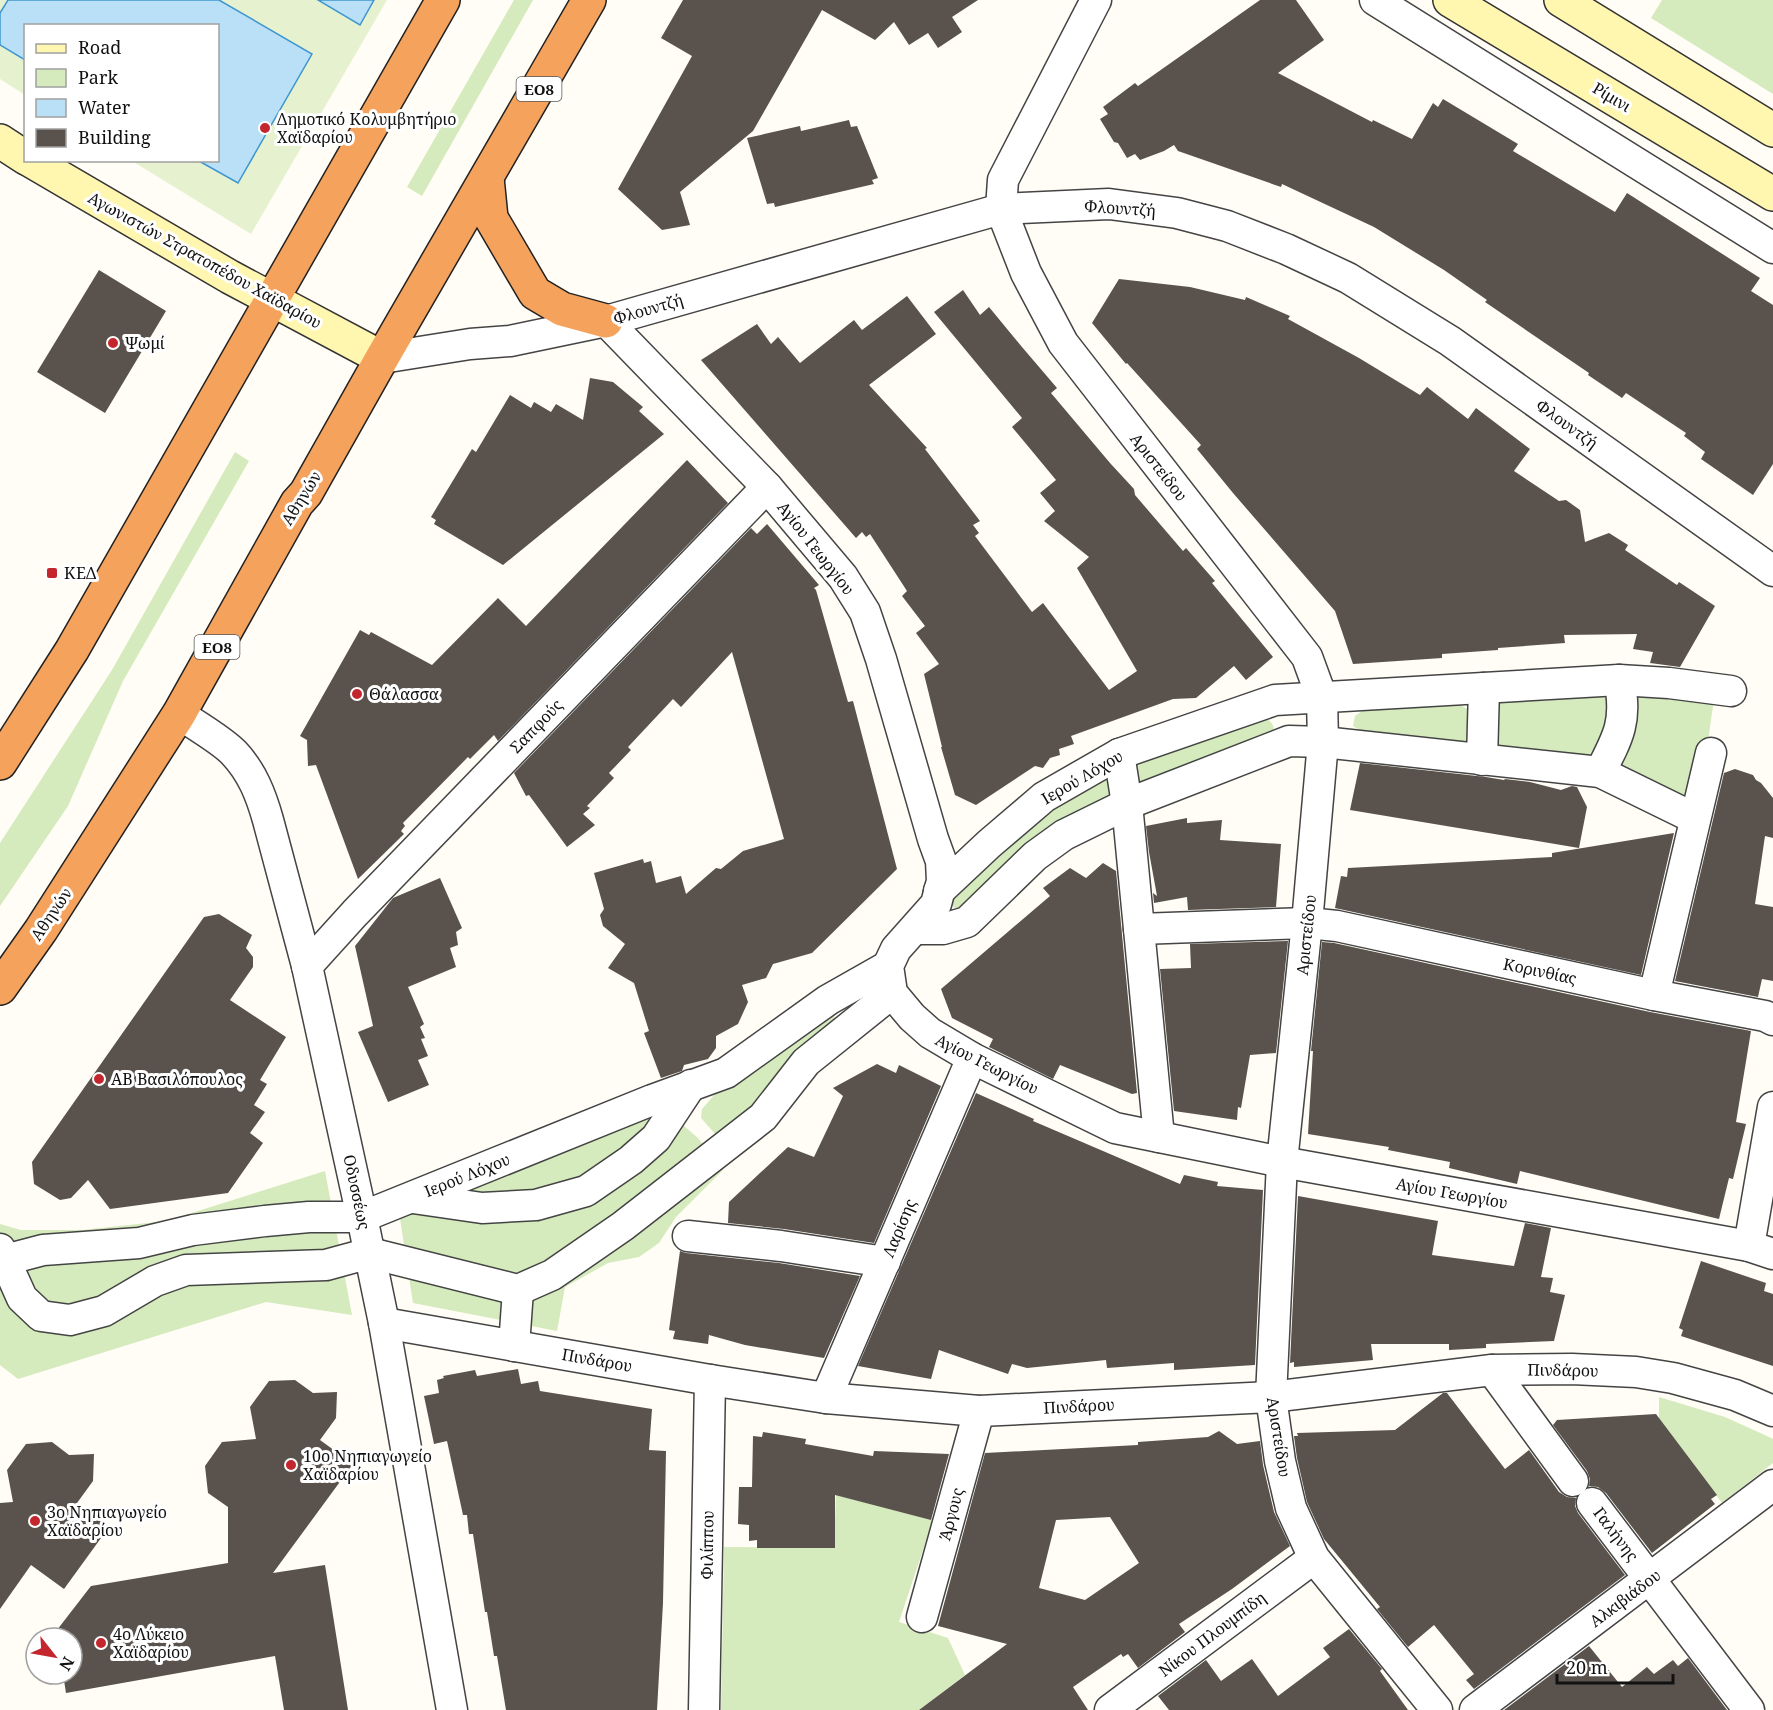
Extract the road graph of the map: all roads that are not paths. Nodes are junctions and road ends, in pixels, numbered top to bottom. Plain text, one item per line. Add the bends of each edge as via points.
1 (443, 0) edge
2 (589, 0) edge
3 (1096, 0) edge
4 (1375, 0) edge
5 (1450, 0) edge
6 (1561, 0) edge
7 (1773, 130) edge
8 (0, 141) edge
9 (24, 157) edge
10 (33, 162) edge
11 (487, 178) junction
12 (1773, 194) edge
13 (1000, 209) junction
14 (1773, 248) edge
15 (272, 299) junction
16 (606, 321) junction
17 (382, 358) junction
18 (766, 487) junction
19 (1771, 565) edge
20 (1619, 680) junction
21 (1484, 688) junction
22 (1731, 691) dead end
23 (1322, 698) junction
24 (179, 714) junction
25 (1323, 742) junction
26 (1711, 753) dead end
27 (1119, 754) junction
28 (1482, 760) junction
29 (0, 764) edge
30 (1600, 772) junction
31 (1126, 804) junction
32 (1695, 818) junction
33 (939, 891) junction
34 (1307, 923) junction
35 (915, 929) junction
36 (1139, 929) junction
37 (307, 966) junction
38 (890, 980) junction
39 (0, 988) edge
40 (1654, 995) junction
41 (1773, 1020) edge
42 (972, 1058) junction
43 (691, 1085) junction
44 (1773, 1107) edge
45 (1159, 1137) junction
46 (656, 1138) junction
47 (1282, 1162) junction
48 (687, 1176) junction
49 (410, 1197) junction
50 (362, 1216) junction
51 (688, 1236) dead end
52 (139, 1243) junction
53 (1761, 1250) edge
54 (370, 1253) junction
55 (3, 1254) edge
56 (885, 1262) junction
57 (155, 1281) junction
58 (518, 1290) junction
59 (384, 1323) junction
60 (514, 1346) junction
61 (1492, 1370) junction
62 (710, 1380) junction
63 (1271, 1397) junction
64 (826, 1398) junction
65 (1773, 1411) edge
66 (979, 1412) junction
67 (1773, 1485) edge
68 (1314, 1558) junction
69 (1650, 1579) junction
70 (922, 1617) dead end
71 (452, 1710) edge
72 (704, 1710) edge
73 (1110, 1710) edge
74 (1437, 1710) edge
75 (1475, 1710) edge
76 (1749, 1710) edge

1 - 15 highway
2 - 11 highway, Αθηνών / ΕΟ8
3 - 13 street via 1003,180
4 - 14 street
5 - 12 street, Ρίμινι
6 - 7 street
8 - 9 street
10 - 15 street, Αγωνιστών Στρατοπέδου Χαϊδαρίου
11 - 16 highway via 491,218 535,293 562,309
11 - 17 highway, Αθηνών / ΕΟ8
13 - 16 street, Φλουντζή
13 - 19 street, Φλουντζή via 1109,204 1177,213 1227,226 1338,273 1450,341
13 - 23 street, Αριστείδου via 1026,273 1063,343 1307,657
15 - 17 street, Αγωνιστών Στρατοπέδου Χαϊδαρίου
15 - 29 highway via 72,651
16 - 17 street, Φλουντζή via 510,341
16 - 18 street, Αγίου Γεωργίου
17 - 24 highway, Αθηνών / ΕΟ8
18 - 33 street, Αγίου Γεωργίου via 843,577 865,612 941,861
18 - 37 street, Σαπφούς
20 - 21 street, Ιερού Λόχου
20 - 22 street, Ιερού Λόχου
20 - 30 street via 1623,720
21 - 23 street, Ιερού Λόχου
21 - 28 street
23 - 25 street, Αριστείδου
23 - 27 street, Ιερού Λόχου via 1275,700
24 - 37 street, Οδυσσέως via 233,751 250,774 262,798
24 - 39 highway, Αθηνών / ΕΟ8
25 - 28 street
25 - 31 street via 1289,741
25 - 34 street, Αριστείδου
26 - 32 street
27 - 31 street
27 - 33 street, Ιερού Λόχου via 1044,797
28 - 30 street
30 - 32 street
31 - 35 street via 1035,856 967,922
31 - 36 street
32 - 40 street
33 - 35 street, Αγίου Γεωργίου via 936,904
34 - 36 street, Κορινθίας
34 - 40 street, Κορινθίας via 1337,926
34 - 47 street, Αριστείδου
35 - 38 street, Αγίου Γεωργίου via 896,949
36 - 45 street
37 - 50 street, Οδυσσέως
38 - 42 street, Αγίου Γεωργίου via 912,1017 930,1034
38 - 43 street, Ιερού Λόχου via 828,1000 726,1073
38 - 48 street via 806,1062 763,1117
40 - 41 street, Κορινθίας
42 - 45 street, Αγίου Γεωργίου via 1115,1128
42 - 56 street, Λαρίσης
43 - 46 street
43 - 49 street, Ιερού Λόχου
44 - 53 street
45 - 47 street, Αγίου Γεωργίου
46 - 48 street
46 - 49 street via 586,1191 536,1205 482,1208
47 - 53 street, Αγίου Γεωργίου
47 - 63 street, Αριστείδου
48 - 58 street via 552,1275
49 - 50 street, Ιερού Λόχου
50 - 52 street, Ιερού Λόχου via 254,1222 193,1230
50 - 54 street, Οδυσσέως
51 - 56 street
52 - 55 street, Ιερού Λόχου
52 - 57 street
54 - 57 street via 326,1265 186,1270
54 - 58 street
54 - 59 street, Οδυσσέως
55 - 57 street via 22,1298 41,1316 70,1320 104,1311
56 - 64 street, Λαρίσης
58 - 60 street
59 - 60 street, Πινδάρου
59 - 71 street, Οδυσσέως
60 - 62 street, Πινδάρου
61 - 63 street, Πινδάρου
61 - 65 street, Πινδάρου via 1636,1372 1735,1395
61 - 69 street, Γαλήνης
62 - 64 street, Πινδάρου
62 - 72 street, Φιλίππου
63 - 66 street, Πινδάρου
63 - 68 street, Αριστείδου via 1291,1508
64 - 66 street, Πινδάρου
66 - 70 street, Άργους
67 - 69 street, Αλκιβιάδου
68 - 73 street, Νίκου Πλουμπίδη
68 - 74 street, Αριστείδου
69 - 75 street, Αλκιβιάδου
69 - 76 street, Γαλήνης

